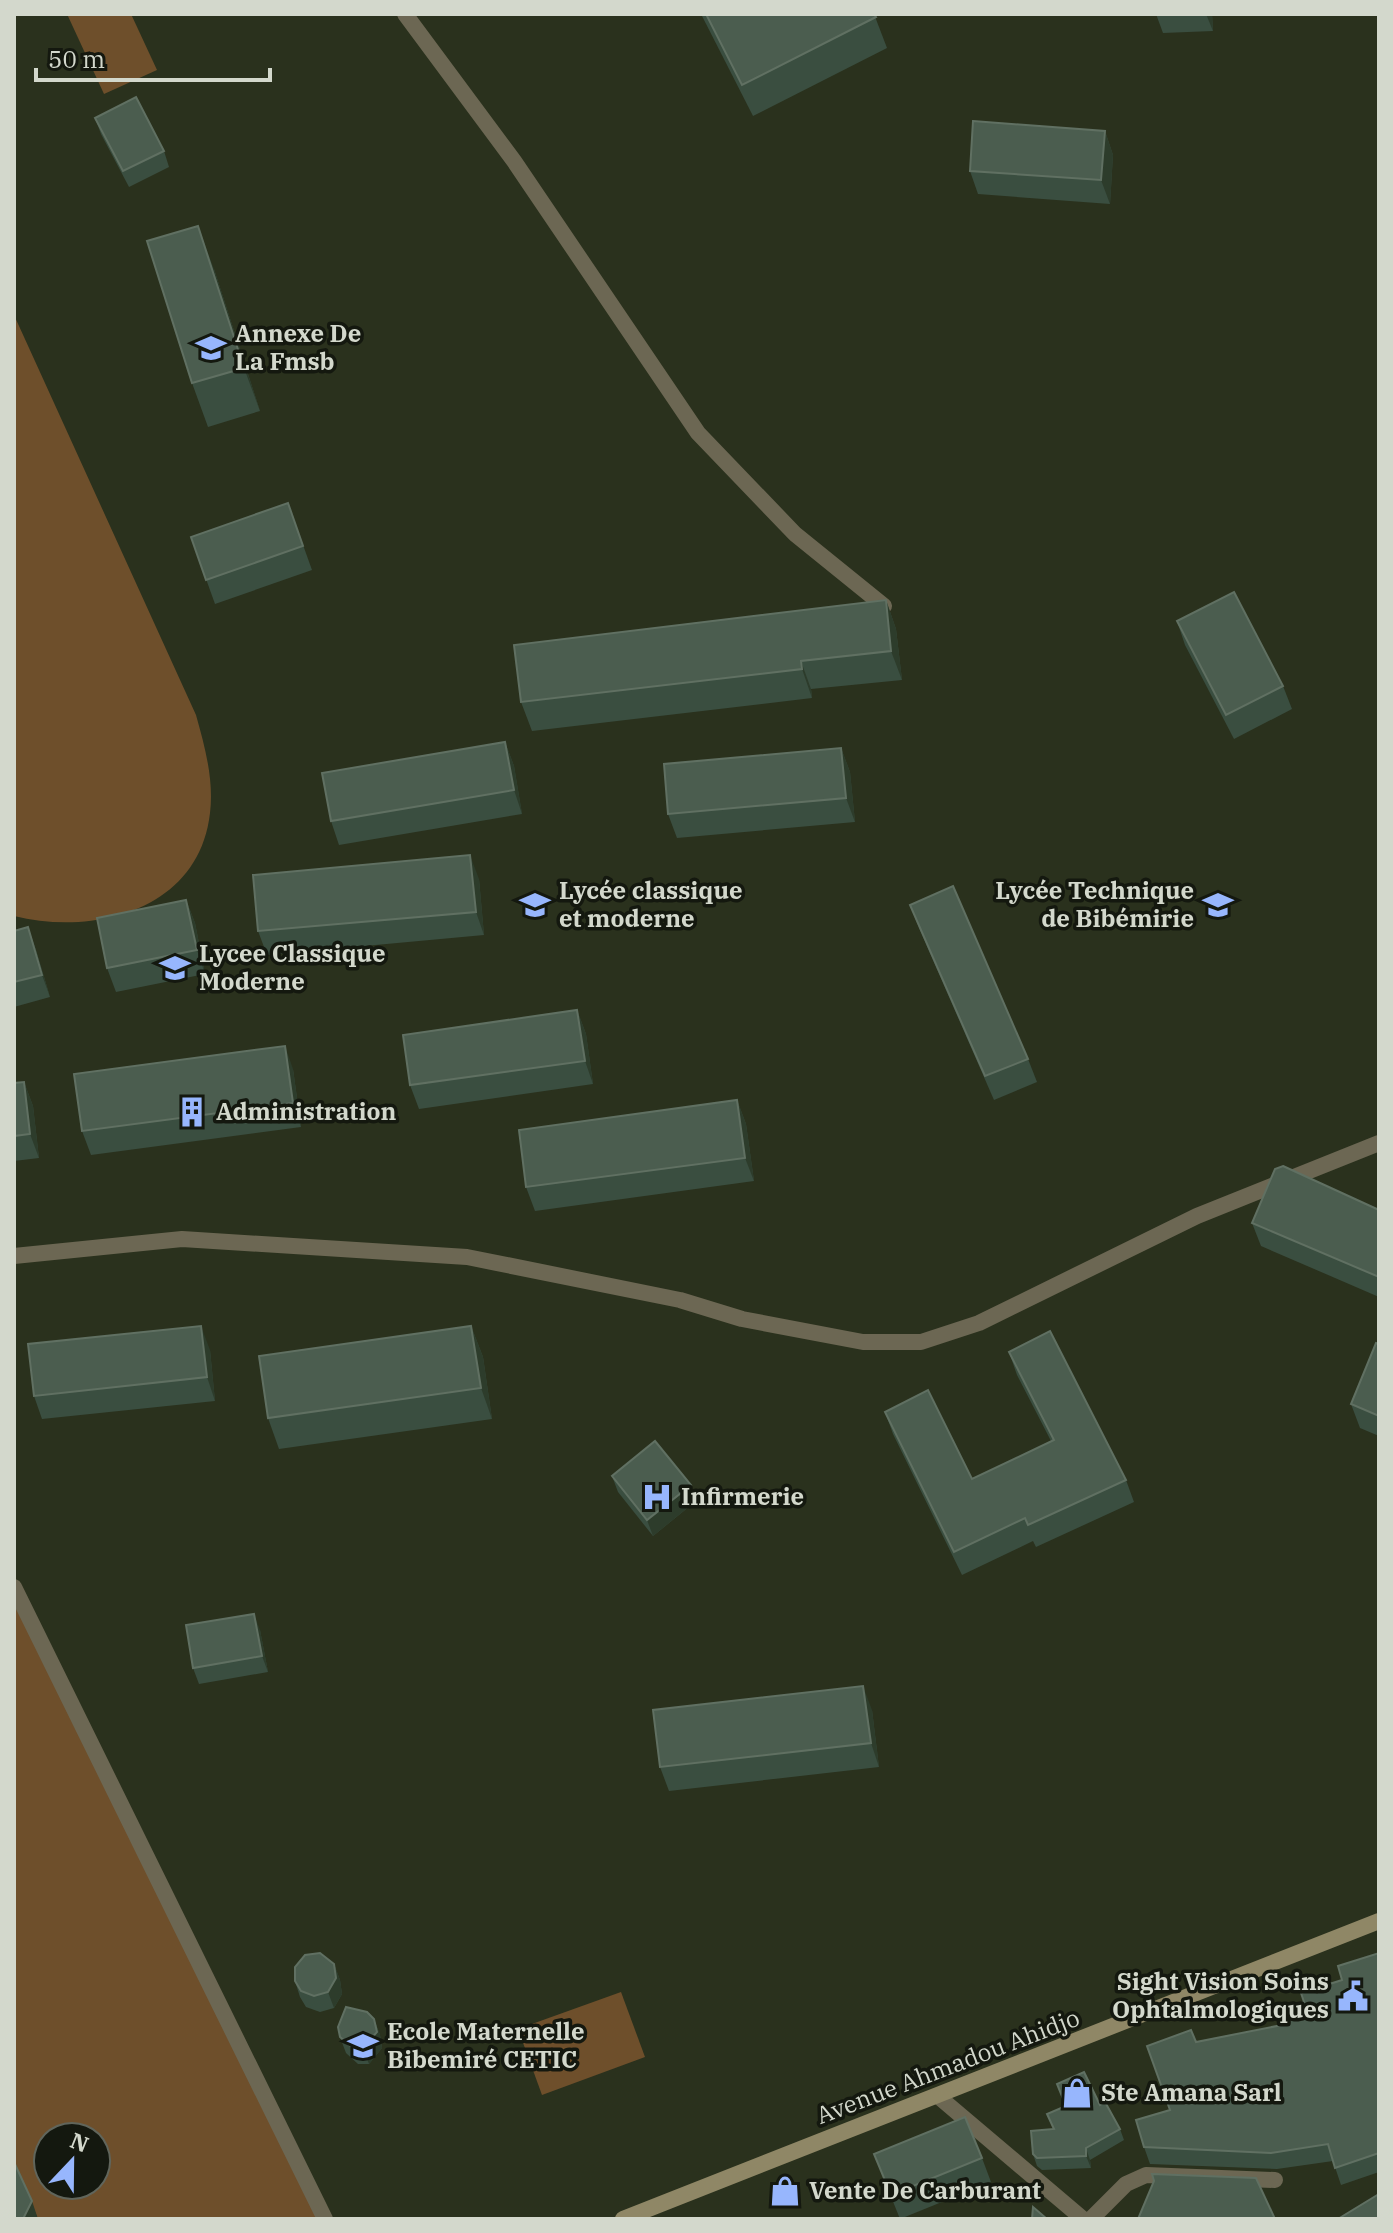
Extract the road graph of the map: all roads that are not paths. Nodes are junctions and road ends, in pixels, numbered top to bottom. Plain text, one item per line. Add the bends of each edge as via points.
1 (405, 14) edge
2 (884, 606) edge
3 (1379, 1143) edge
4 (14, 1256) edge
5 (14, 1587) edge
6 (1379, 1921) edge
7 (939, 2097) junction
8 (1275, 2180) dead end
9 (325, 2219) edge
10 (623, 2219) edge
11 (1083, 2219) edge
12 (1091, 2219) edge

1 - 2 street via 514,161 698,433 795,534
3 - 4 street via 1197,1216 979,1323 921,1342 863,1342 818,1334 467,1257 182,1239
5 - 9 street
6 - 7 main road, Avenue Ahmadou Ahidjo
7 - 10 main road, Avenue Ahmadou Ahidjo
7 - 11 street
8 - 12 street via 1146,2175 1126,2184

